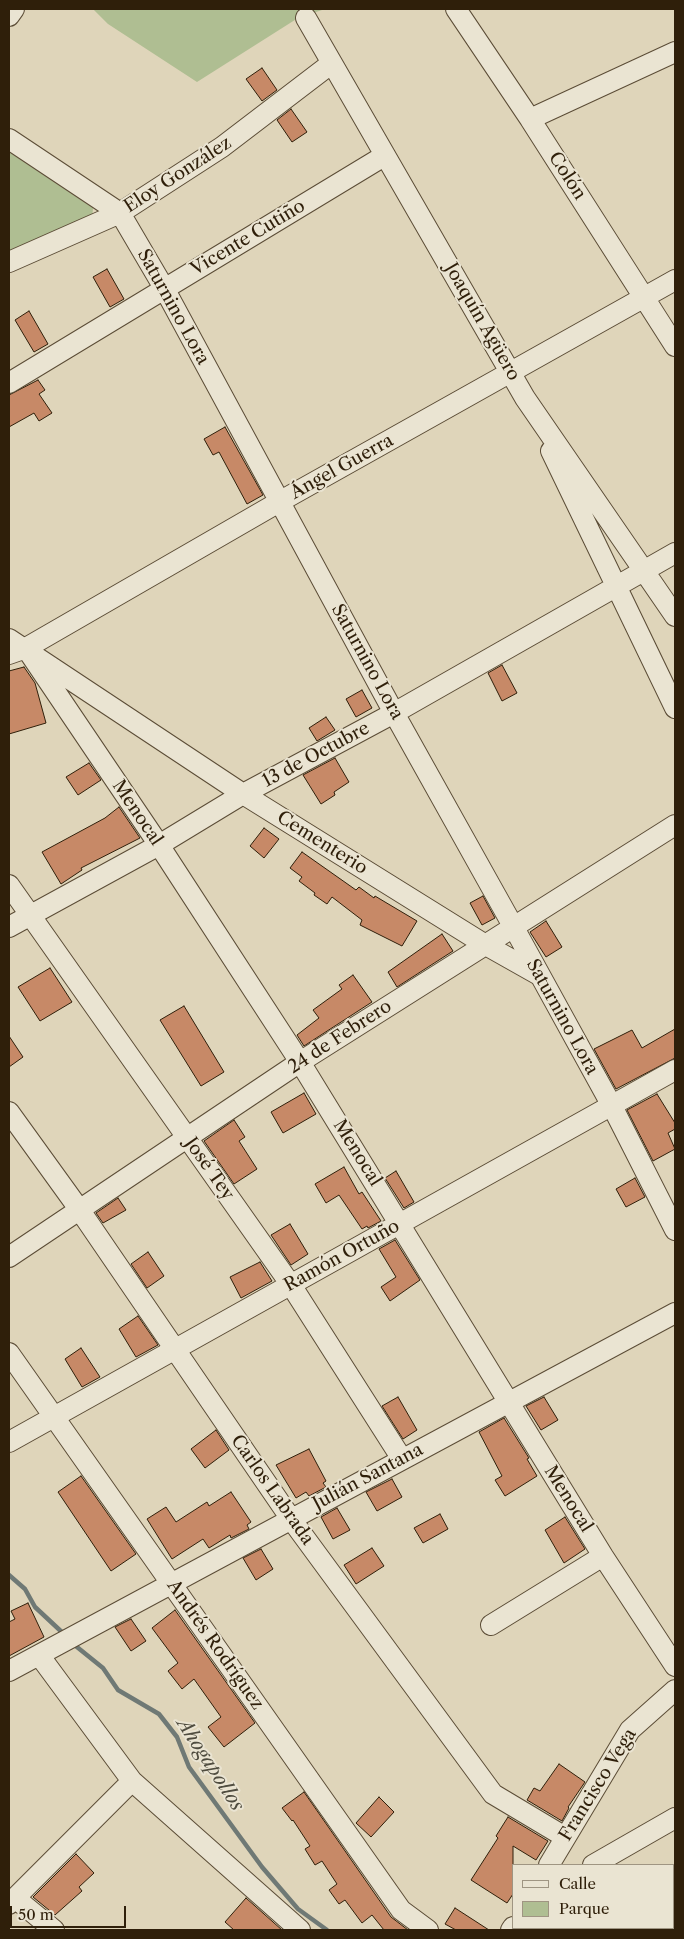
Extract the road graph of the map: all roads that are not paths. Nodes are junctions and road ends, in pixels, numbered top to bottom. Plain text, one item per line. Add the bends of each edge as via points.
1 (14, 9) edge
2 (456, 9) edge
3 (9, 16) edge
4 (306, 18) dead end
5 (675, 52) edge
6 (332, 63) junction
7 (530, 119) junction
8 (9, 138) edge
9 (384, 156) junction
10 (120, 213) junction
11 (9, 262) edge
12 (675, 280) edge
13 (164, 288) junction
14 (644, 298) junction
15 (675, 346) edge
16 (512, 372) junction
17 (9, 383) edge
18 (525, 398) junction
19 (279, 502) junction
20 (675, 552) edge
21 (644, 570) junction
22 (616, 588) junction
23 (675, 616) edge
24 (14, 647) edge
25 (675, 708) edge
26 (394, 713) junction
27 (243, 794) junction
28 (675, 825) edge
29 (159, 846) junction
30 (9, 885) edge
31 (30, 915) junction
32 (514, 926) junction
33 (9, 927) edge
34 (484, 944) junction
35 (539, 975) junction
36 (300, 1062) junction
37 (675, 1070) edge
38 (612, 1106) junction
39 (9, 1112) edge
40 (186, 1137) junction
41 (78, 1209) junction
42 (400, 1224) junction
43 (675, 1230) edge
44 (9, 1257) edge
45 (291, 1285) junction
46 (675, 1313) edge
47 (176, 1350) junction
48 (9, 1352) edge
49 (508, 1402) junction
50 (55, 1417) junction
51 (9, 1442) edge
52 (402, 1459) junction
53 (291, 1519) junction
54 (603, 1556) junction
55 (172, 1583) junction
56 (491, 1625) dead end
57 (39, 1655) junction
58 (675, 1666) edge
59 (9, 1671) edge
60 (675, 1690) edge
61 (132, 1780) junction
62 (675, 1818) edge
63 (564, 1837) junction
64 (550, 1864) edge
65 (595, 1864) edge
66 (12, 1901) edge
67 (54, 1930) edge
68 (300, 1930) edge
69 (428, 1930) edge

1 - 3 street
2 - 7 street, Colón
4 - 6 street, Joaquín Agüero
5 - 7 street
6 - 9 street, Joaquín Agüero
6 - 10 street, Eloy González via 222,147
7 - 14 street, Colón
8 - 10 street, Saturnino Lora
9 - 13 street, Vicente Cutiño
9 - 16 street, Joaquín Agüero
10 - 11 street, Eloy González
10 - 13 street, Saturnino Lora
12 - 14 street, Ángel Guerra
13 - 17 street, Vicente Cutiño
13 - 19 street, Saturnino Lora
14 - 15 street, Colón
14 - 16 street, Ángel Guerra
16 - 18 street, Joaquín Agüero
16 - 19 street, Ángel Guerra
18 - 21 street, Joaquín Agüero
18 - 22 street
19 - 24 street, Ángel Guerra
19 - 26 street, Saturnino Lora
20 - 21 street, 13 de Octubre
21 - 22 street, 13 de Octubre
21 - 23 street, Joaquín Agüero
22 - 25 street
22 - 26 street, 13 de Octubre
24 - 27 street, Cementerio
24 - 29 street, Menocal
26 - 27 street, 13 de Octubre
26 - 32 street, Saturnino Lora
27 - 29 street, 13 de Octubre
27 - 34 street, Cementerio
28 - 32 street, 24 de Febrero
29 - 31 street, 13 de Octubre
29 - 36 street, Menocal
30 - 31 street, José Tey
31 - 33 street, 13 de Octubre
31 - 40 street, José Tey
32 - 34 street, 24 de Febrero
32 - 35 street, Saturnino Lora
34 - 35 street, Cementerio
34 - 36 street, 24 de Febrero
35 - 38 street, Saturnino Lora
36 - 40 street, 24 de Febrero
36 - 42 street, Menocal
37 - 38 street, Ramón Ortuño
38 - 42 street, Ramón Ortuño
38 - 43 street, Saturnino Lora
39 - 41 street, Carlos Labrada
40 - 41 street, 24 de Febrero
40 - 45 street, José Tey
41 - 44 street, 24 de Febrero
41 - 47 street, Carlos Labrada
42 - 45 street, Ramón Ortuño
42 - 49 street, Menocal
45 - 47 street, Ramón Ortuño
45 - 52 street, José Tey
46 - 49 street, Julián Santana
47 - 50 street, Ramón Ortuño
47 - 53 street, Carlos Labrada
48 - 50 street, Andrés Rodríguez
49 - 52 street, Julián Santana
49 - 54 street, Menocal
50 - 51 street, Ramón Ortuño
50 - 55 street, Andrés Rodríguez
52 - 53 street, Julián Santana
53 - 55 street, Julián Santana
53 - 63 street, Carlos Labrada via 493,1794
54 - 56 street
54 - 58 street, Menocal
55 - 57 street, Julián Santana
55 - 69 street, Andrés Rodríguez via 401,1910
57 - 59 street, Julián Santana
57 - 61 street
60 - 63 street, Francisco Vega via 630,1730
61 - 66 street
61 - 68 street
62 - 65 street
63 - 64 street, Francisco Vega
66 - 67 street

